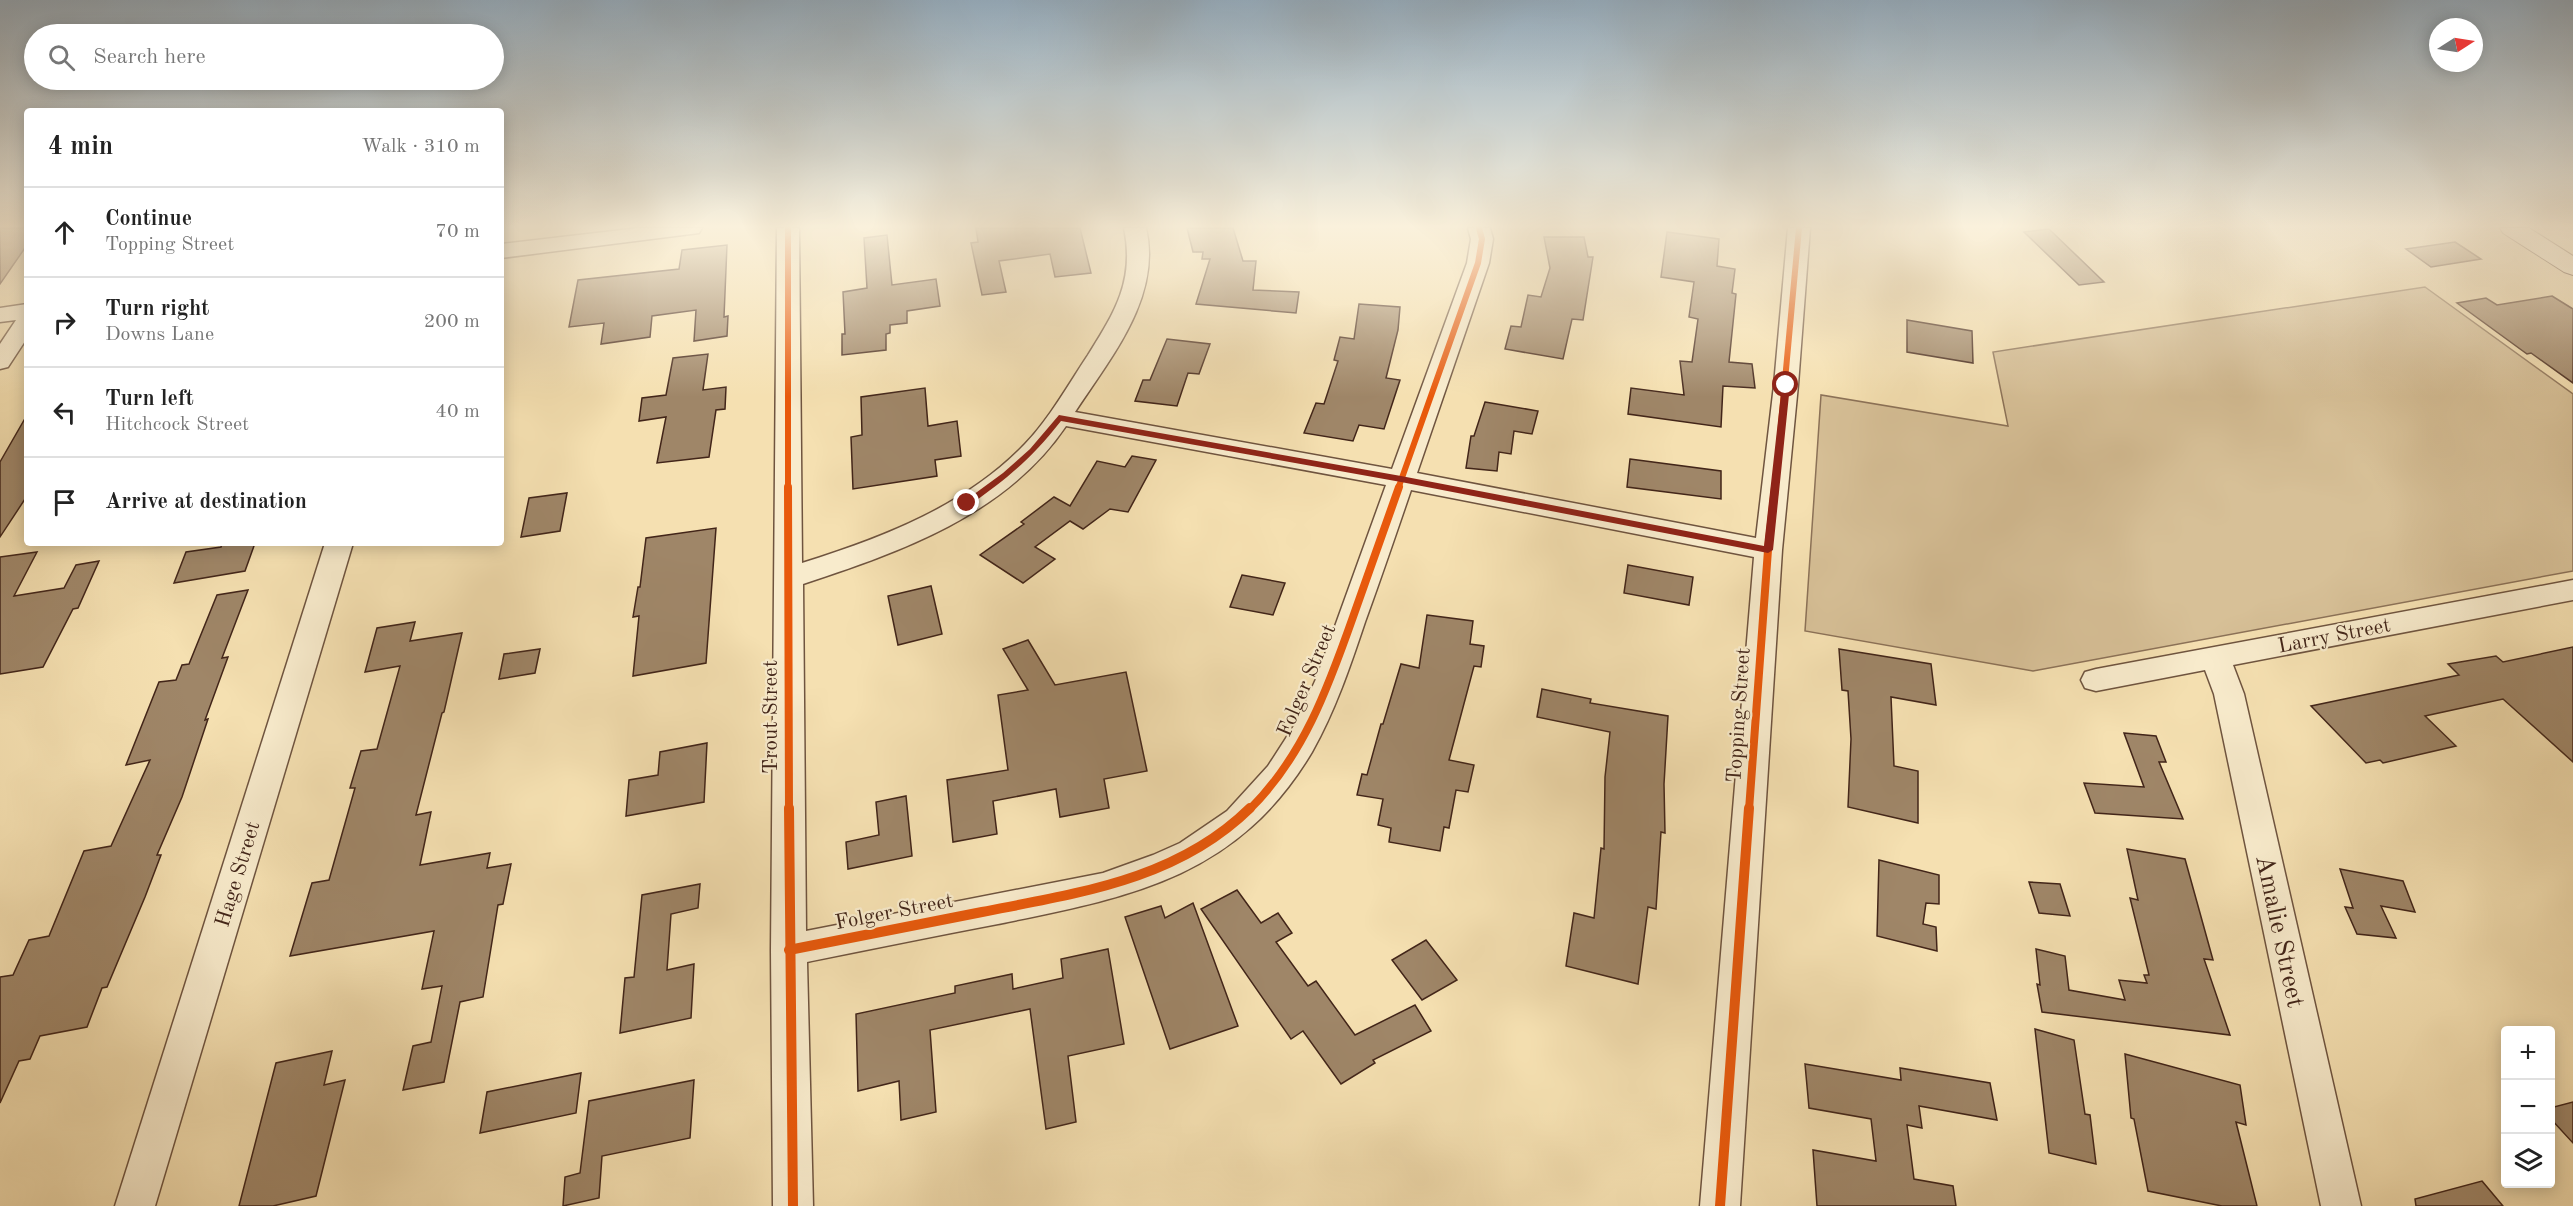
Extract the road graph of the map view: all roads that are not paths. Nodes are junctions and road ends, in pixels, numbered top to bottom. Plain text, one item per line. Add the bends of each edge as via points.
1 (788, 284) edge
2 (1137, 284) edge
3 (1470, 284) edge
4 (1794, 284) edge
5 (24, 311) edge
6 (0, 315) edge
7 (24, 325) edge
8 (0, 362) edge
9 (1059, 417) junction
10 (1401, 479) junction
11 (338, 546) edge
12 (1768, 550) junction
13 (788, 578) junction
14 (2573, 590) edge
15 (2215, 658) junction
16 (2096, 680) dead end
17 (789, 950) junction
18 (135, 1206) edge
19 (793, 1206) edge
20 (1720, 1206) edge
21 (2342, 1206) edge

1 - 13 street, Trout Street
2 - 9 street via 1122,319
3 - 10 street, Folger Street
4 - 12 street, Topping Street
5 - 6 street
7 - 8 street
9 - 10 street
9 - 13 street via 1033,451 1006,475 935,523 853,558
10 - 12 street
10 - 17 street, Folger Street via 1331,679 1300,745 1254,807 1216,838 1186,857 1103,888
11 - 18 street, Hage Street
12 - 20 street, Topping Street
13 - 17 street, Trout Street
14 - 15 street, Larry Street
15 - 16 street, Larry Street
15 - 21 street, Amalie Street via 2229,694
17 - 19 street, Trout Street

